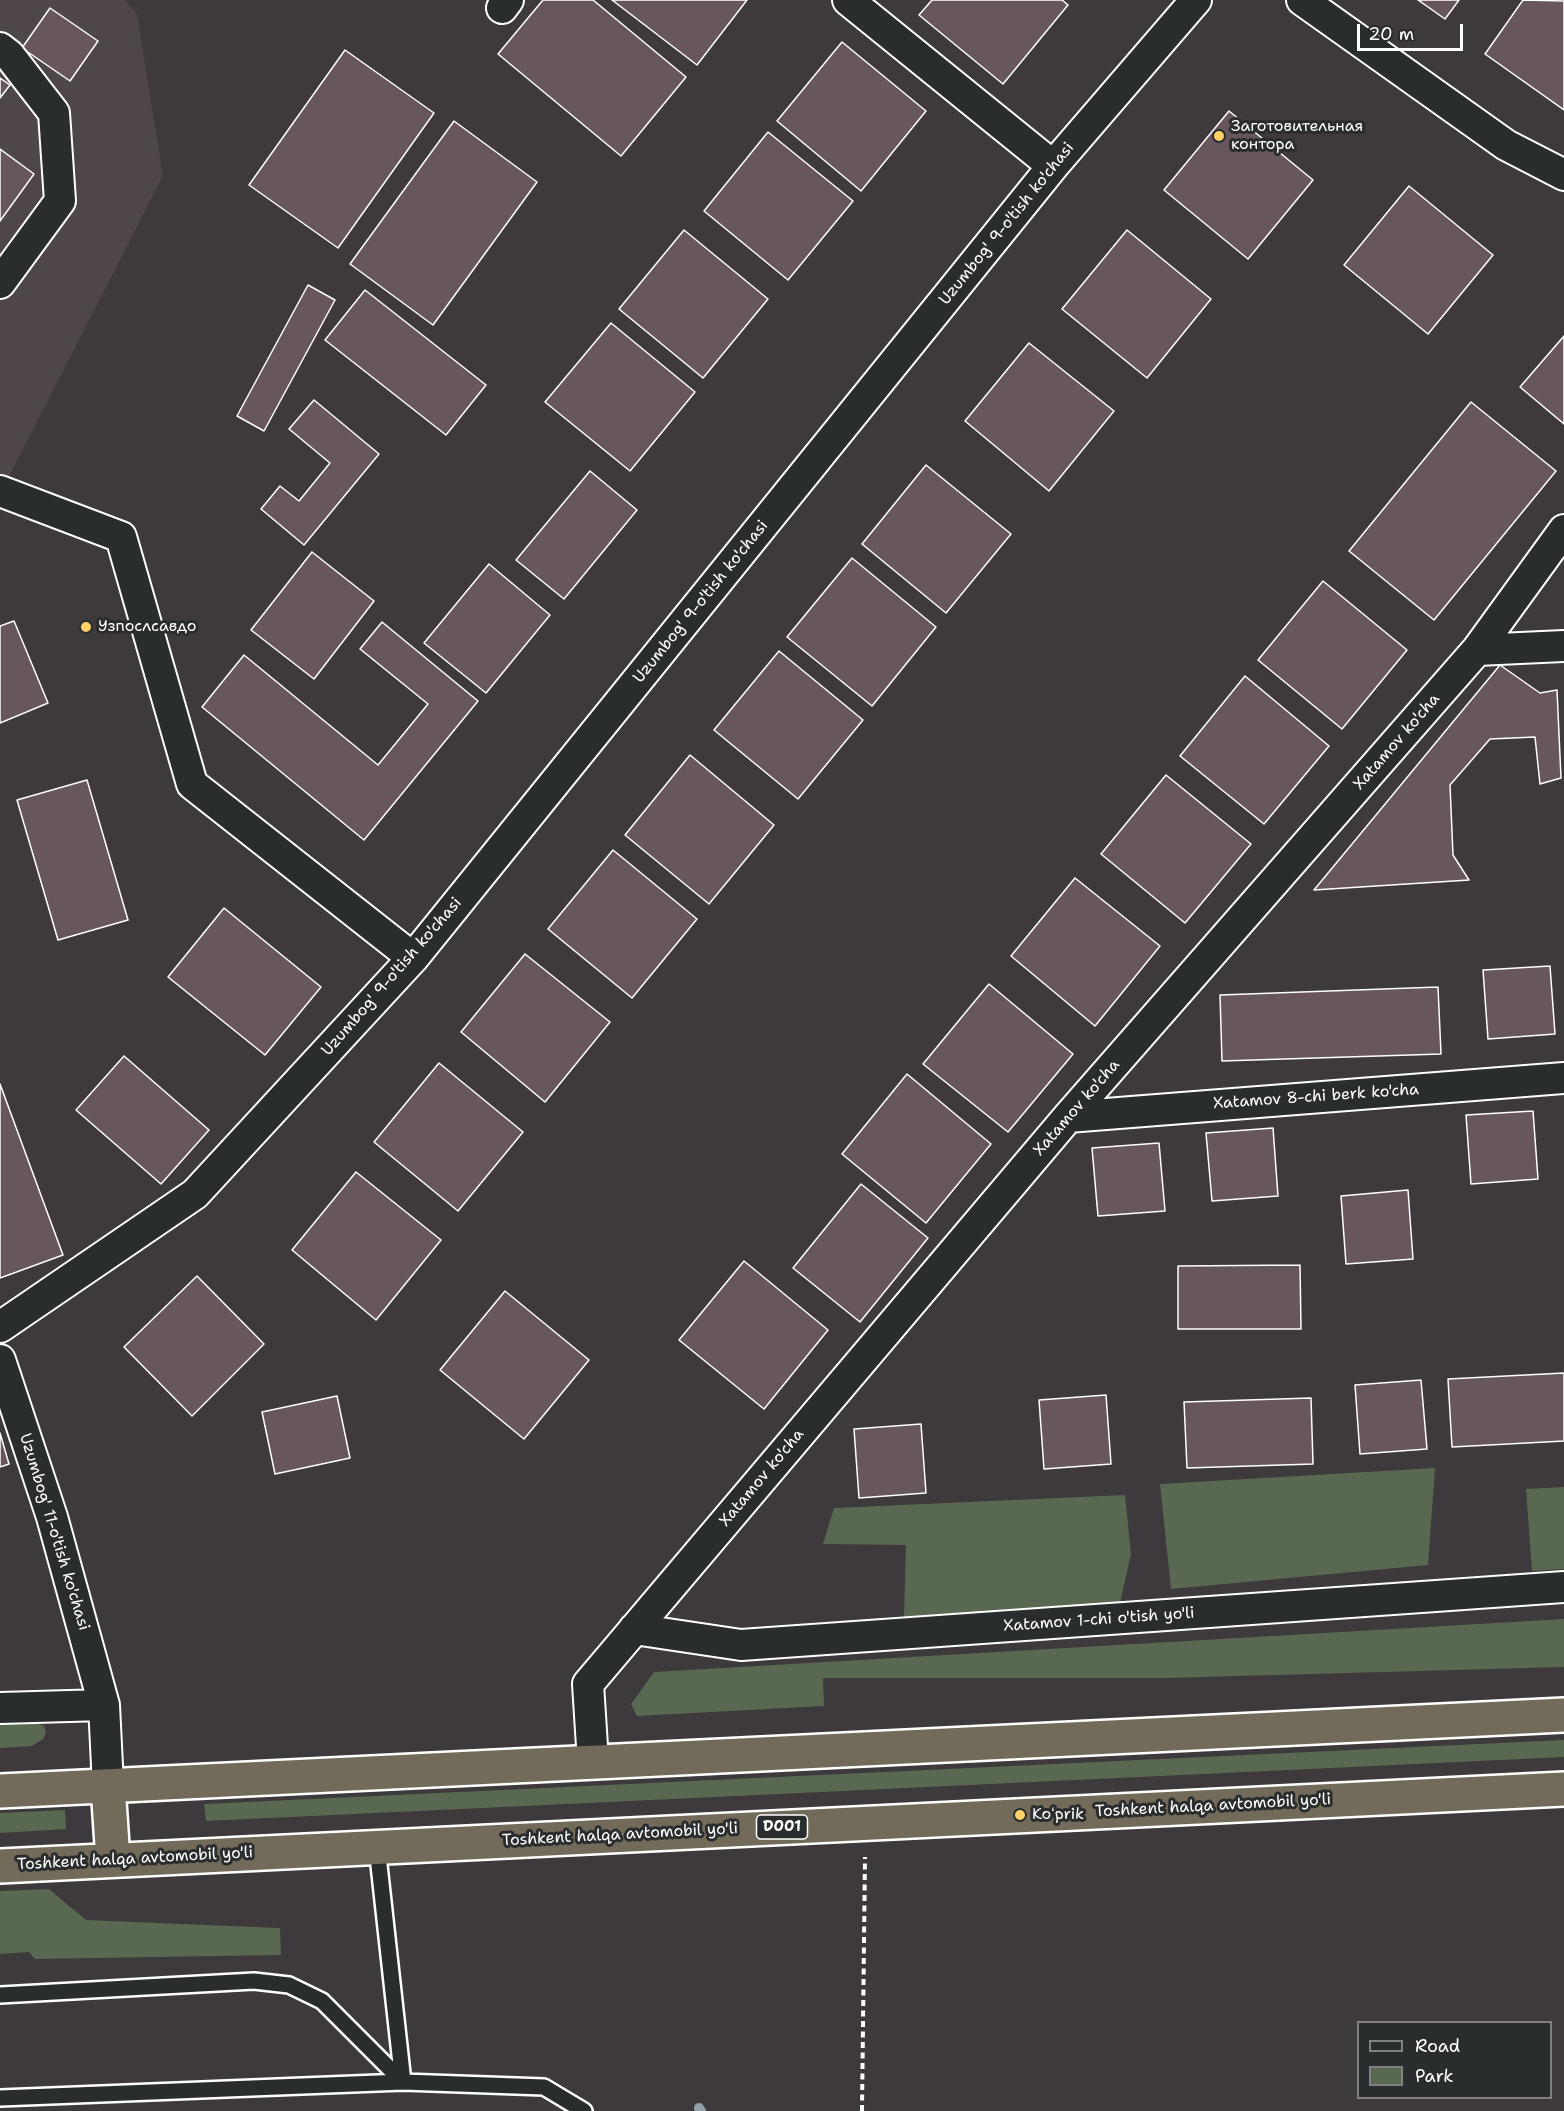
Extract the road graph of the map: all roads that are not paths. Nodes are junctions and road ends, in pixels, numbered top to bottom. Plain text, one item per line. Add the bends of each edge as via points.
1 (848, 0) edge
2 (1196, 0) edge
3 (1302, 0) edge
4 (0, 48) edge
5 (1053, 166) junction
6 (1564, 175) edge
7 (0, 283) edge
8 (0, 491) edge
9 (1564, 530) edge
10 (1564, 646) edge
11 (1477, 650) junction
12 (413, 958) junction
13 (1564, 1078) edge
14 (1068, 1117) junction
15 (0, 1327) edge
16 (0, 1361) edge
17 (1564, 1587) edge
18 (634, 1629) junction
19 (104, 1705) junction
20 (0, 1708) edge
21 (1564, 1715) edge
22 (593, 1762) junction
23 (108, 1786) junction
24 (1564, 1789) edge
25 (0, 1791) edge
26 (377, 1847) junction
27 (112, 1860) junction
28 (0, 1866) edge
29 (0, 1995) edge
30 (403, 2082) junction
31 (0, 2098) edge
32 (584, 2111) edge

1 - 5 street
2 - 5 street, Uzumbog' 9-o'tish ko'chasi
3 - 6 street via 1506,145
4 - 7 street via 54,113 60,201
5 - 12 street, Uzumbog' 9-o'tish ko'chasi
8 - 12 street via 121,537 192,784
9 - 11 street, Xatamov ko'cha
10 - 11 street
11 - 14 street, Xatamov ko'cha
12 - 15 street, Uzumbog' 9-o'tish ko'chasi via 195,1194
13 - 14 street, Xatamov 8-chi berk ko'cha
14 - 18 street, Xatamov ko'cha
16 - 19 street, Uzumbog' 11-o'tish ko'chasi via 52,1517
17 - 18 street, Xatamov 1-chi o'tish yo'li via 741,1645
18 - 22 street, Xatamov ko'cha via 588,1684
19 - 20 street
19 - 23 street, Uzumbog' 11-o'tish ko'chasi
21 - 22 highway
22 - 23 highway
23 - 25 highway
23 - 27 highway
24 - 26 highway, Toshkent halqa avtomobil yo'li / D001
26 - 27 highway, Toshkent halqa avtomobil yo'li / D001
26 - 30 lane
27 - 28 highway, Toshkent halqa avtomobil yo'li / D001
29 - 30 lane via 254,1981 290,1985 322,2001
30 - 31 lane
30 - 32 lane via 544,2086

